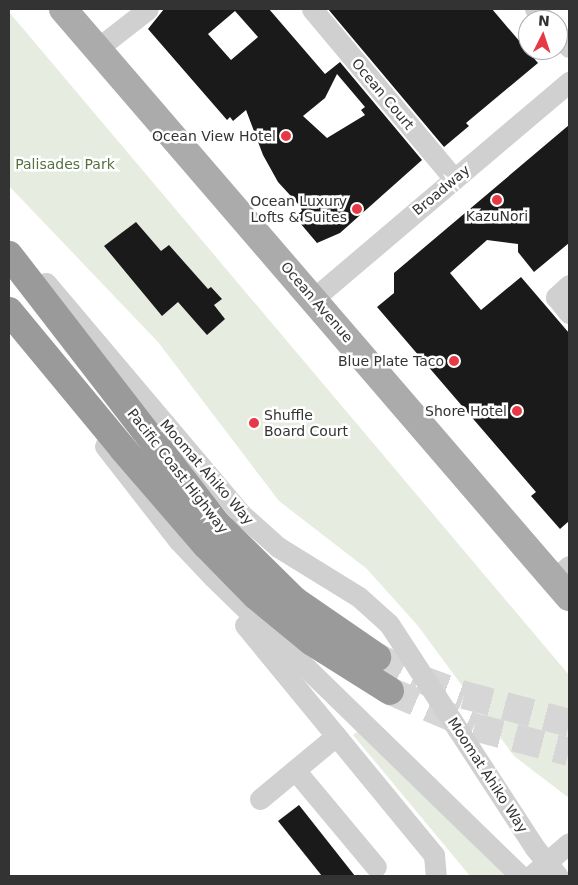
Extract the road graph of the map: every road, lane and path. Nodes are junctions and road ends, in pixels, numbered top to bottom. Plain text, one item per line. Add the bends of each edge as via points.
1 (63, 9) edge
2 (148, 9) edge
3 (312, 9) edge
4 (98, 48) junction
5 (569, 82) edge
6 (454, 179) junction
7 (9, 243) edge
8 (9, 255) edge
9 (313, 299) junction
10 (9, 311) edge
11 (38, 349) junction
12 (179, 541) junction
13 (564, 581) edge
14 (377, 657) tunnel mouth
15 (390, 691) tunnel mouth
16 (336, 736) junction
17 (295, 770) junction
18 (260, 799) dead end
19 (569, 843) edge
20 (376, 866) dead end
21 (436, 876) edge
22 (520, 876) edge
23 (531, 876) edge
24 (558, 876) edge

1 - 4 main road, Ocean Avenue
2 - 4 street
3 - 6 street, Ocean Court
4 - 9 main road, Ocean Avenue
5 - 6 street, Broadway
6 - 9 street, Broadway
7 - 24 street, Moomat Ahiko Way via 241,514 278,547 355,593 389,624 531,842
8 - 14 highway, Pacific Coast Highway via 217,524 294,600
9 - 13 main road, Ocean Avenue
10 - 11 highway, Pacific Coast Highway
11 - 12 street via 107,449
11 - 15 highway, Pacific Coast Highway via 206,545 256,596 312,642
12 - 16 street
12 - 22 street
16 - 17 street
16 - 21 street via 434,855
17 - 18 street
17 - 20 street
19 - 23 street, bridge

